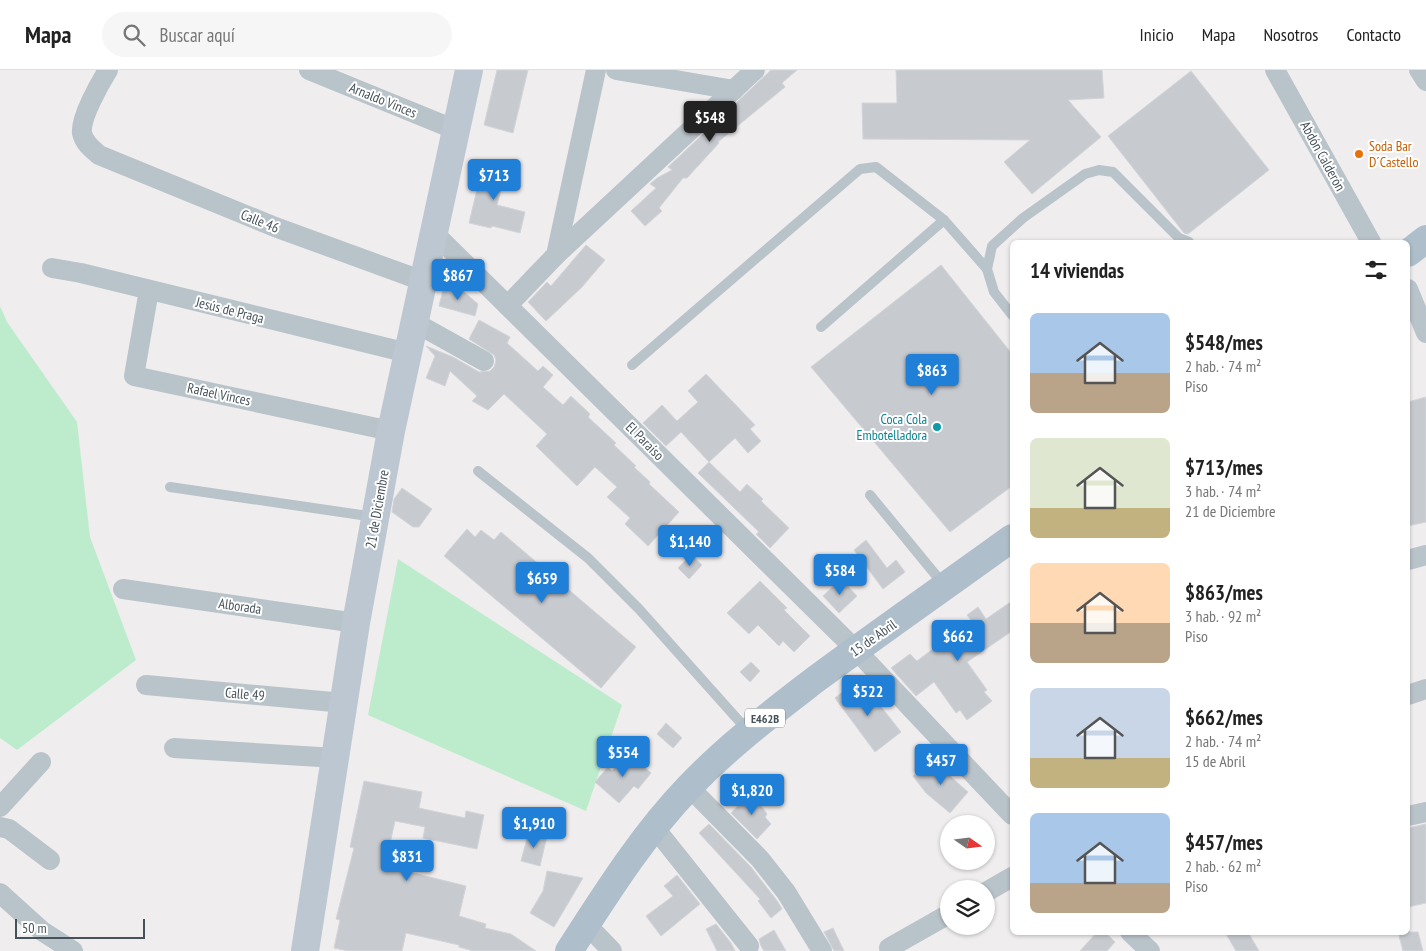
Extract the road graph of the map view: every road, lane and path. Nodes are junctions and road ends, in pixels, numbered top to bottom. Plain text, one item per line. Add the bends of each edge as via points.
1 (108, 70) edge
2 (309, 70) edge
3 (469, 70) edge
4 (596, 70) edge
5 (616, 70) edge
6 (755, 70) edge
7 (1275, 70) edge
8 (1419, 70) edge
9 (1426, 81) edge
10 (734, 90) junction
11 (456, 130) junction
12 (944, 220) junction
13 (434, 233) junction
14 (1426, 239) edge
15 (1184, 240) edge
16 (1370, 240) edge
17 (1410, 251) edge
18 (556, 254) junction
19 (52, 268) dead end
20 (987, 269) junction
21 (424, 281) junction
22 (149, 290) junction
23 (1410, 294) edge
24 (508, 305) junction
25 (1010, 312) edge
26 (414, 322) junction
27 (821, 327) dead end
28 (1426, 333) edge
29 (408, 353) junction
30 (484, 361) dead end
31 (632, 365) dead end
32 (391, 431) junction
33 (478, 471) dead end
34 (170, 487) dead end
35 (870, 495) dead end
36 (375, 517) junction
37 (1010, 539) edge
38 (1426, 555) edge
39 (1410, 559) edge
40 (946, 586) junction
41 (123, 589) dead end
42 (356, 623) junction
43 (856, 650) junction
44 (146, 685) dead end
45 (1426, 689) edge
46 (1410, 694) edge
47 (344, 703) junction
48 (749, 731) junction
49 (174, 748) dead end
50 (336, 758) junction
51 (40, 762) dead end
52 (689, 787) junction
53 (1008, 804) edge
54 (0, 807) edge
55 (1426, 812) edge
56 (1410, 816) edge
57 (0, 827) edge
58 (654, 828) junction
59 (50, 860) dead end
60 (1010, 878) edge
61 (995, 887) edge
62 (0, 893) edge
63 (940, 919) edge
64 (586, 924) junction
65 (1133, 935) edge
66 (750, 946) dead end
67 (890, 948) dead end
68 (73, 951) edge
69 (305, 951) edge
70 (569, 951) edge
71 (612, 951) edge
72 (822, 951) edge
73 (1150, 951) edge

1 - 21 street, Calle 46 via 86,113 82,132 87,145 100,155 275,227
2 - 11 street, Arnaldo Vinces
3 - 11 street, 21 de Diciembre
4 - 18 street
5 - 10 street
6 - 10 street
7 - 16 street, Abdón Calderón
8 - 9 street
10 - 18 street
11 - 13 street, 21 de Diciembre
12 - 20 lane
12 - 27 lane
12 - 31 lane via 876,167 860,169
13 - 21 street, 21 de Diciembre
13 - 24 street, El Paraíso
14 - 17 main road
15 - 20 lane via 1168,229 1112,172 1099,170 1086,174 1023,218 992,246
18 - 24 street
19 - 22 street, Jesús de Praga
20 - 25 lane via 994,292
21 - 26 street, 21 de Diciembre
22 - 29 street, Jesús de Praga
22 - 32 street, Rafael Vinces via 134,376
23 - 28 street
24 - 43 street, El Paraíso
26 - 29 street, 21 de Diciembre
26 - 30 street
29 - 32 street, 21 de Diciembre
32 - 36 street, 21 de Diciembre
33 - 48 lane via 588,558
34 - 36 lane
35 - 40 lane
36 - 42 street, 21 de Diciembre
37 - 40 main road, 15 de Abril / E462B
38 - 39 street
40 - 43 main road, 15 de Abril / E462B
41 - 42 street, Alborada
42 - 47 street, 21 de Diciembre
43 - 48 main road, 15 de Abril / E462B
43 - 53 street, El Paraíso
44 - 47 street, Calle 49
45 - 46 street
47 - 50 street, 21 de Diciembre
48 - 52 main road, 15 de Abril / E462B
49 - 50 street
50 - 69 street, 21 de Diciembre
51 - 54 street
52 - 58 main road, 15 de Abril / E462B
52 - 72 street via 765,866 786,892
55 - 56 street
57 - 59 street via 9,829
58 - 64 main road, 15 de Abril / E462B
58 - 66 street
60 - 61 street
62 - 68 street via 42,931
63 - 67 street
64 - 70 main road, 15 de Abril / E462B
64 - 71 street
65 - 73 street

